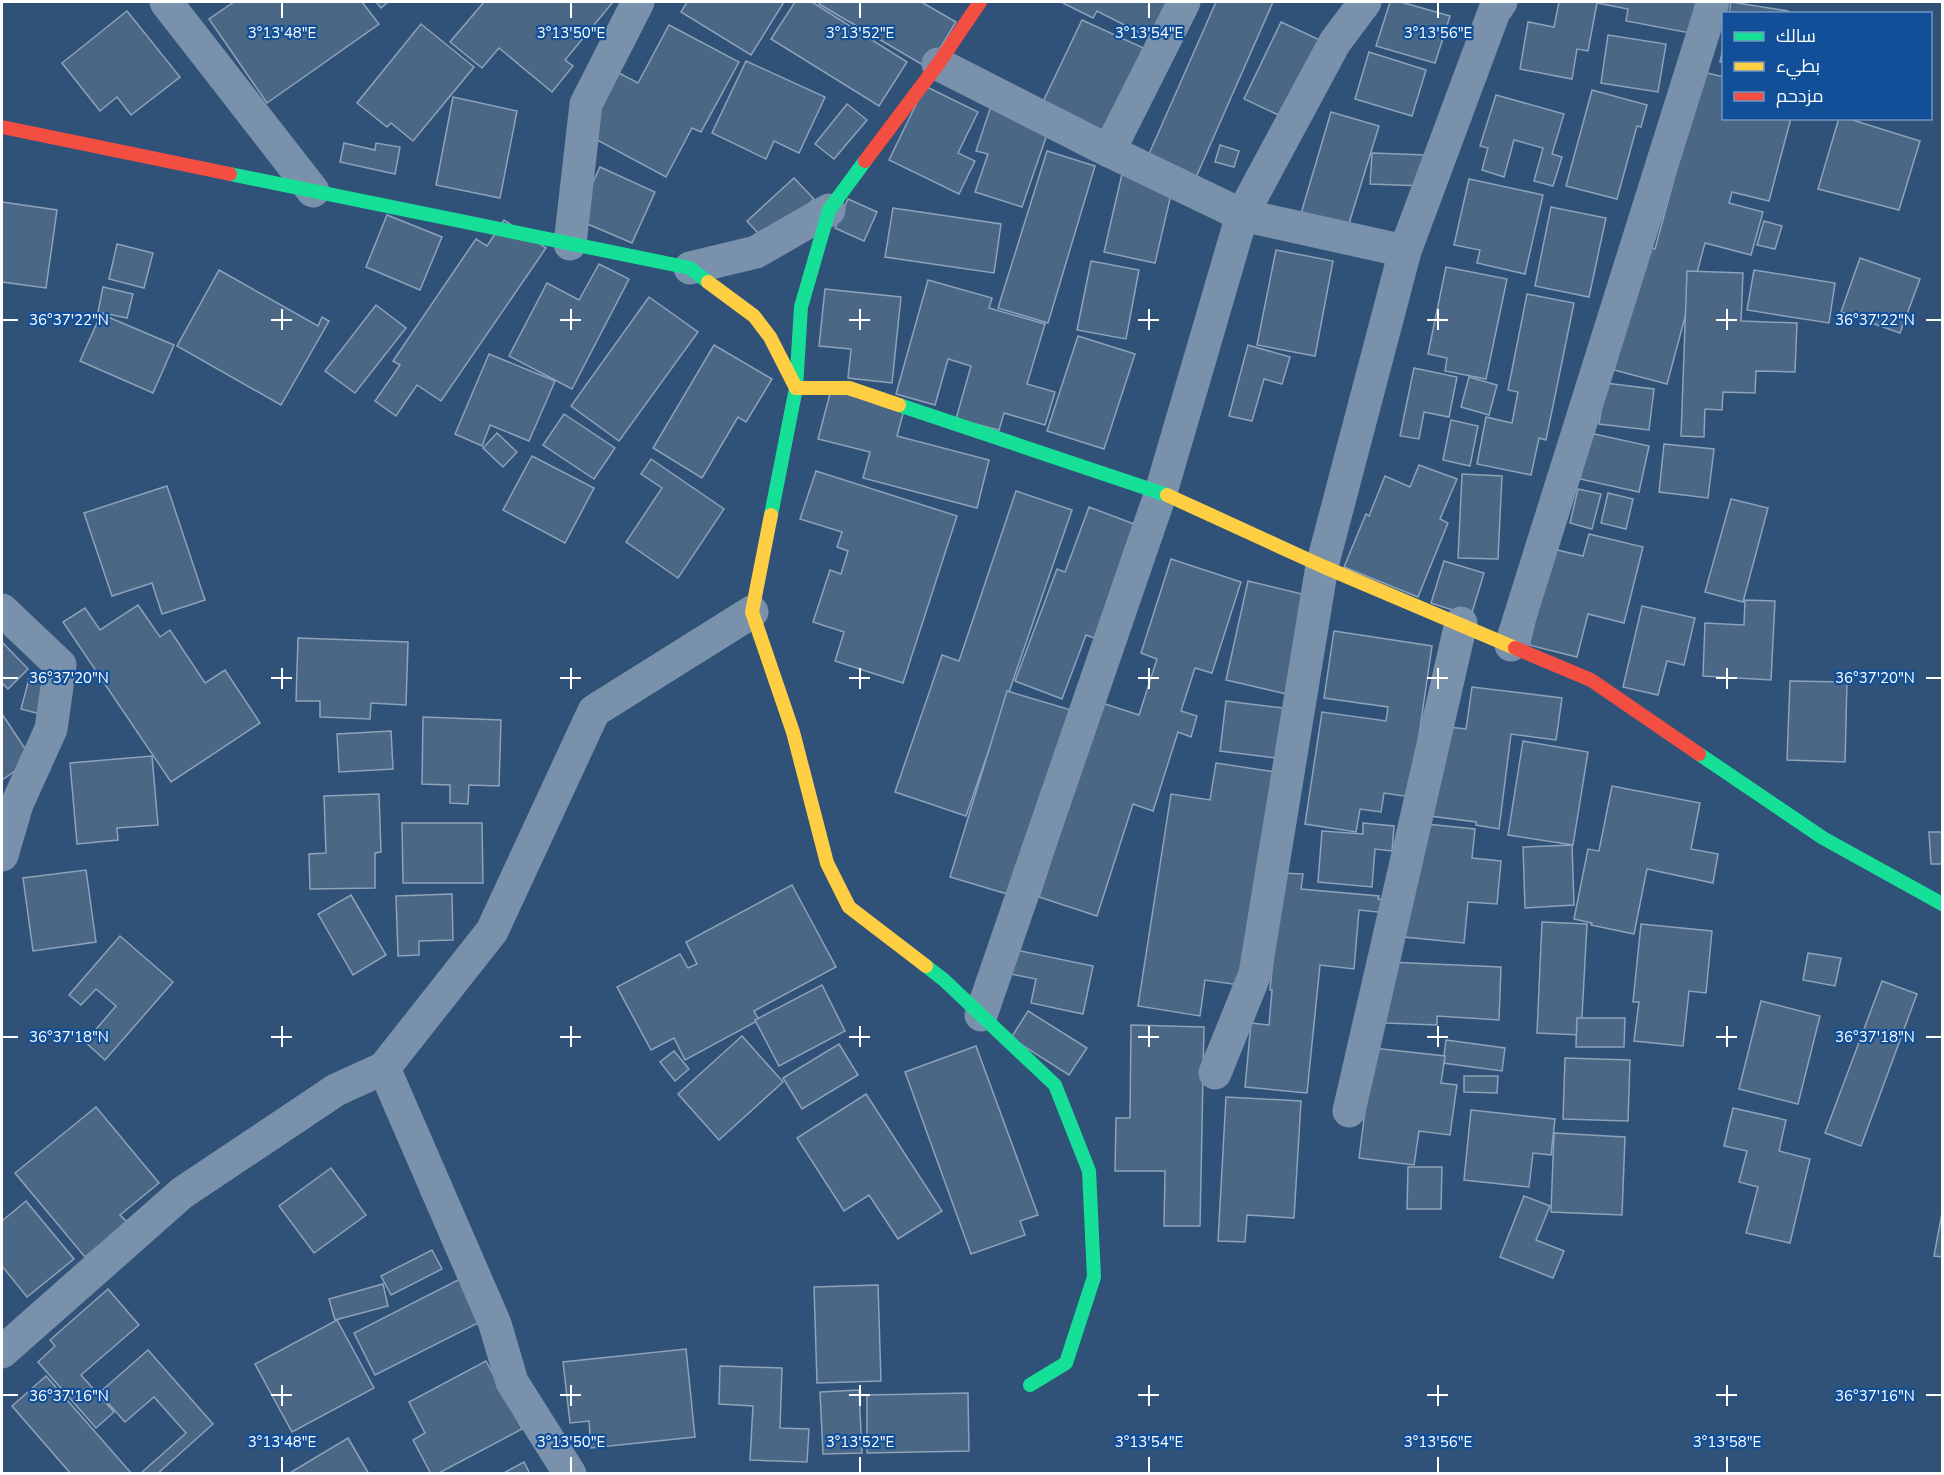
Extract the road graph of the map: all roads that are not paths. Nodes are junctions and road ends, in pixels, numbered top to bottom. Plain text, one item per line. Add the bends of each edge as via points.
1 (166, 2) edge
2 (638, 2) edge
3 (980, 2) edge
4 (1184, 2) edge
5 (1365, 2) edge
6 (1501, 2) edge
7 (1713, 2) edge
8 (938, 64) junction
9 (2, 127) edge
10 (1109, 151) junction
11 (313, 191) junction
12 (829, 210) junction
13 (1242, 215) junction
14 (570, 244) junction
15 (1405, 251) junction
16 (690, 268) junction
17 (796, 388) junction
18 (1161, 492) junction
19 (1322, 566) junction
20 (2, 610) edge
21 (752, 612) junction
22 (1461, 623) junction
23 (1511, 645) junction
24 (2, 855) edge
25 (1942, 904) edge
26 (981, 1014) junction
27 (384, 1068) junction
28 (1215, 1073) dead end
29 (1349, 1111) dead end
30 (2, 1352) edge
31 (1030, 1385) dead end
32 (570, 1473) edge

1 - 11 street
2 - 14 street via 586,104
3 - 8 street
4 - 10 street
5 - 13 street via 1335,42
6 - 15 street
7 - 23 street
8 - 10 street
8 - 12 street
9 - 11 street
10 - 13 street
11 - 14 street
12 - 16 street via 756,252
12 - 17 street via 801,307
13 - 15 street
13 - 18 street
14 - 16 street
15 - 19 street
16 - 17 street via 754,315
17 - 18 street via 849,388
17 - 21 street
18 - 19 street
18 - 26 street
19 - 22 street
19 - 28 street via 1255,974
20 - 24 street via 60,665 51,729 18,804
21 - 26 street via 793,732 826,863 849,907 944,980
21 - 27 street via 594,711 492,931
22 - 23 street
22 - 29 street
23 - 25 street via 1591,680 1823,838
26 - 31 street via 1055,1085 1089,1171 1094,1276 1066,1363
27 - 30 street via 336,1090 182,1193
27 - 32 street via 495,1324 512,1382

